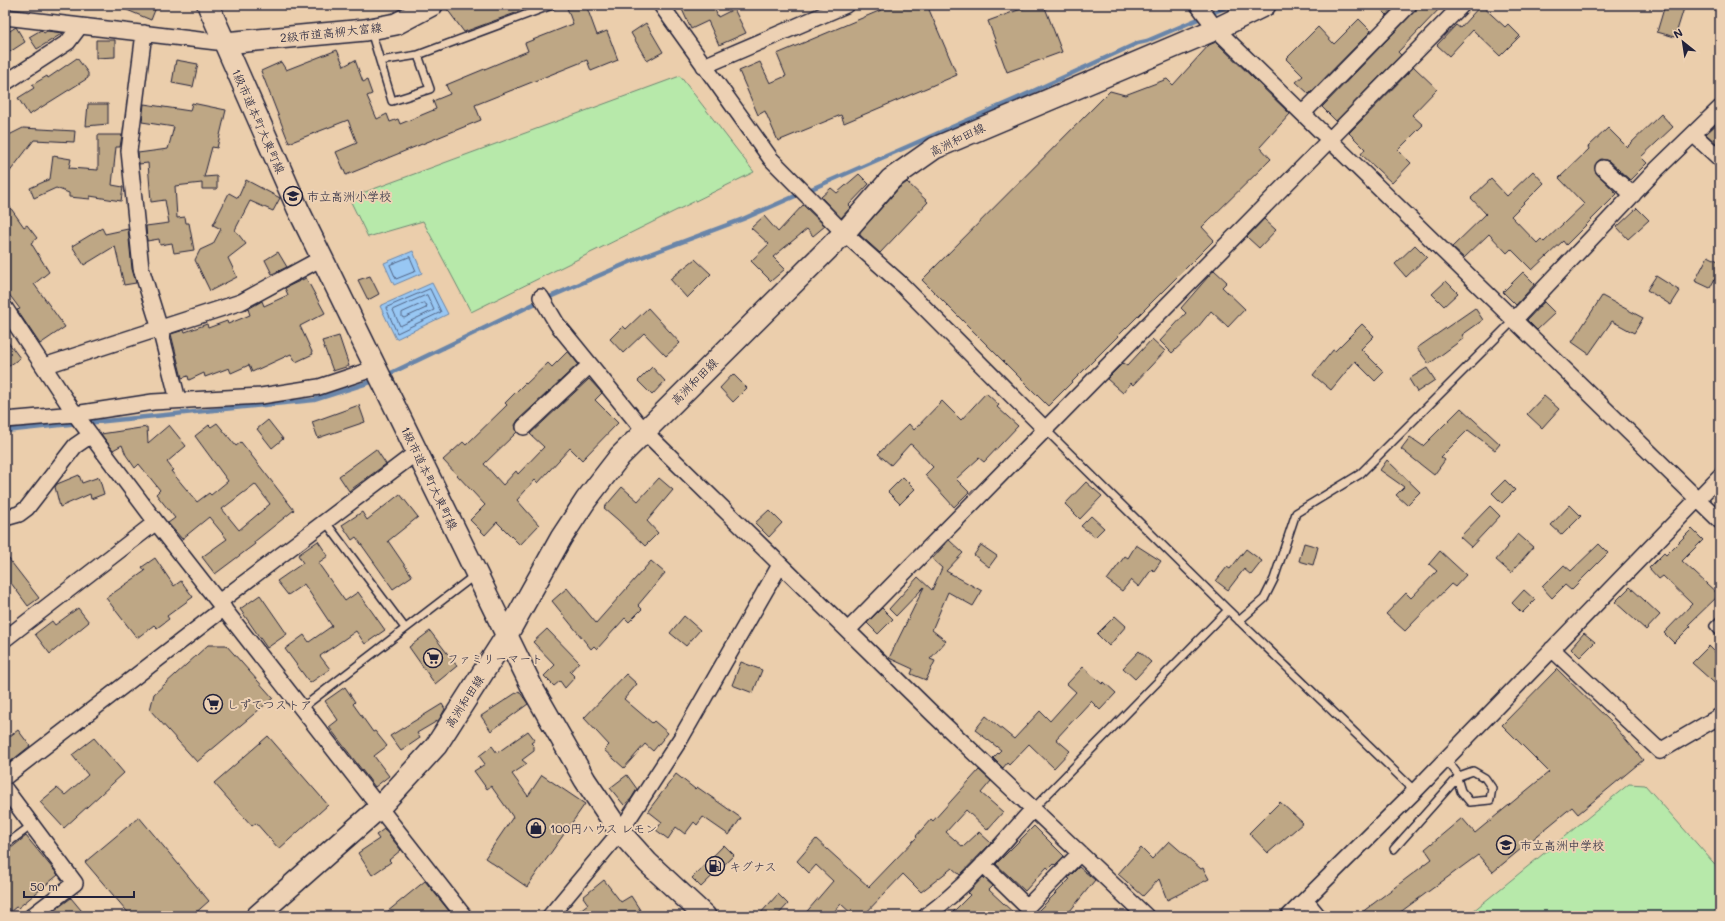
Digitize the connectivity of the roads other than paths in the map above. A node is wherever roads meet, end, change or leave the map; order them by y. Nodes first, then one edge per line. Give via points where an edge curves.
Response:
1 (208, 5) edge
2 (432, 5) edge
3 (552, 5) edge
4 (661, 5) edge
5 (846, 5) edge
6 (1198, 5) edge
7 (1265, 5) edge
8 (1410, 5) edge
9 (1462, 5) edge
10 (5, 17) edge
11 (80, 26) junction
12 (370, 29) junction
13 (1216, 29) junction
14 (144, 33) junction
15 (225, 43) junction
16 (418, 56) junction
17 (380, 61) junction
18 (704, 66) junction
19 (5, 84) edge
20 (1720, 108) edge
21 (1302, 113) junction
22 (1693, 134) junction
23 (1329, 140) junction
24 (1720, 159) edge
25 (1603, 168) dead end
26 (1633, 195) junction
27 (844, 233) junction
28 (322, 258) junction
29 (541, 297) dead end
30 (5, 308) edge
31 (1515, 319) junction
32 (160, 329) junction
33 (590, 365) junction
34 (44, 366) junction
35 (376, 368) junction
36 (178, 400) junction
37 (75, 414) junction
38 (5, 420) edge
39 (524, 427) dead end
40 (1046, 430) junction
41 (644, 431) junction
42 (91, 435) junction
43 (417, 452) junction
44 (1720, 476) edge
45 (1697, 500) junction
46 (5, 518) edge
47 (325, 521) junction
48 (1720, 521) edge
49 (156, 522) junction
50 (780, 565) junction
51 (477, 573) junction
52 (221, 605) junction
53 (1228, 610) junction
54 (1720, 620) edge
55 (1239, 621) junction
56 (405, 628) junction
57 (848, 630) junction
58 (1720, 633) edge
59 (507, 635) junction
60 (5, 640) edge
61 (1552, 649) junction
62 (302, 708) junction
63 (1720, 716) edge
64 (1445, 759) junction
65 (5, 777) edge
66 (1458, 777) junction
67 (5, 789) edge
68 (1415, 790) junction
69 (379, 808) junction
70 (1033, 809) junction
71 (32, 825) junction
72 (620, 832) junction
73 (5, 846) edge
74 (1394, 849) dead end
75 (1079, 854) junction
76 (983, 864) junction
77 (1305, 900) junction
78 (702, 915) edge
79 (32, 916) edge
80 (257, 916) edge
81 (464, 916) edge
82 (550, 916) edge
83 (926, 916) edge
84 (1146, 916) edge
85 (1289, 916) edge
86 (1318, 916) edge

1 - 15 main road, 1級市道本町大東町線
2 - 12 main road, 2級市道高柳大富線 via 396,24
3 - 16 lane
4 - 18 street
5 - 18 street
6 - 13 street
7 - 13 main road, 高洲和田線
8 - 21 street
9 - 23 street
10 - 11 street
11 - 14 street
11 - 19 street via 68,42
12 - 15 main road, 2級市道高柳大富線
12 - 17 lane
13 - 21 street
13 - 27 main road, 高洲和田線 via 935,148 891,179
14 - 15 street
14 - 32 street via 129,152 141,268
15 - 28 main road, 1級市道本町大東町線
16 - 17 lane
16 - 17 lane via 430,88 392,101
18 - 27 street via 770,159
20 - 22 street
21 - 23 street
22 - 24 street
22 - 26 street
23 - 31 street
23 - 40 street
25 - 26 street
26 - 31 street
27 - 40 street via 900,283
27 - 41 main road, 高洲和田線
28 - 32 street via 241,302
28 - 35 main road, 1級市道本町大東町線
29 - 33 street via 557,324
30 - 34 street
31 - 45 street
31 - 55 lane via 1360,474 1296,513 1274,579 1264,599
32 - 34 street
32 - 36 street
33 - 39 street
33 - 41 street
34 - 37 street
35 - 36 street via 319,387 261,396
35 - 43 main road, 1級市道本町大東町線
36 - 37 street
37 - 38 street
37 - 42 street
40 - 53 lane
40 - 57 street
41 - 50 street
41 - 59 main road, 高洲和田線 via 620,456 586,500 561,538
42 - 46 street via 75,446 27,508 19,514
42 - 49 street
43 - 47 street
43 - 51 main road, 1級市道本町大東町線
44 - 45 street
45 - 48 street
45 - 61 street
47 - 52 street
47 - 56 lane
49 - 52 street
49 - 60 street
50 - 57 street
50 - 72 street via 681,738
51 - 56 lane
51 - 59 main road, 1級市道本町大東町線
52 - 62 street
52 - 65 street
53 - 55 lane
53 - 70 lane
54 - 58 lane via 1714,626
55 - 68 lane
56 - 62 lane
57 - 70 street
59 - 69 main road, 高洲和田線 via 436,746
59 - 72 main road, 1級市道本町大東町線 via 534,691 585,780
61 - 63 street via 1660,751
61 - 64 street
62 - 69 street
64 - 66 lane
64 - 68 street
66 - 66 lane via 1473,771 1485,778 1492,788 1490,800 1470,802 1460,791
66 - 74 lane
67 - 71 street
68 - 77 street
69 - 80 main road, 高洲和田線
69 - 81 street
70 - 75 street
70 - 76 street
71 - 73 lane
71 - 79 street via 75,882
72 - 78 main road, 1級市道本町大東町線
72 - 82 street
75 - 76 street via 1027,907
75 - 84 street
76 - 83 street via 940,906
77 - 85 street
77 - 86 street

